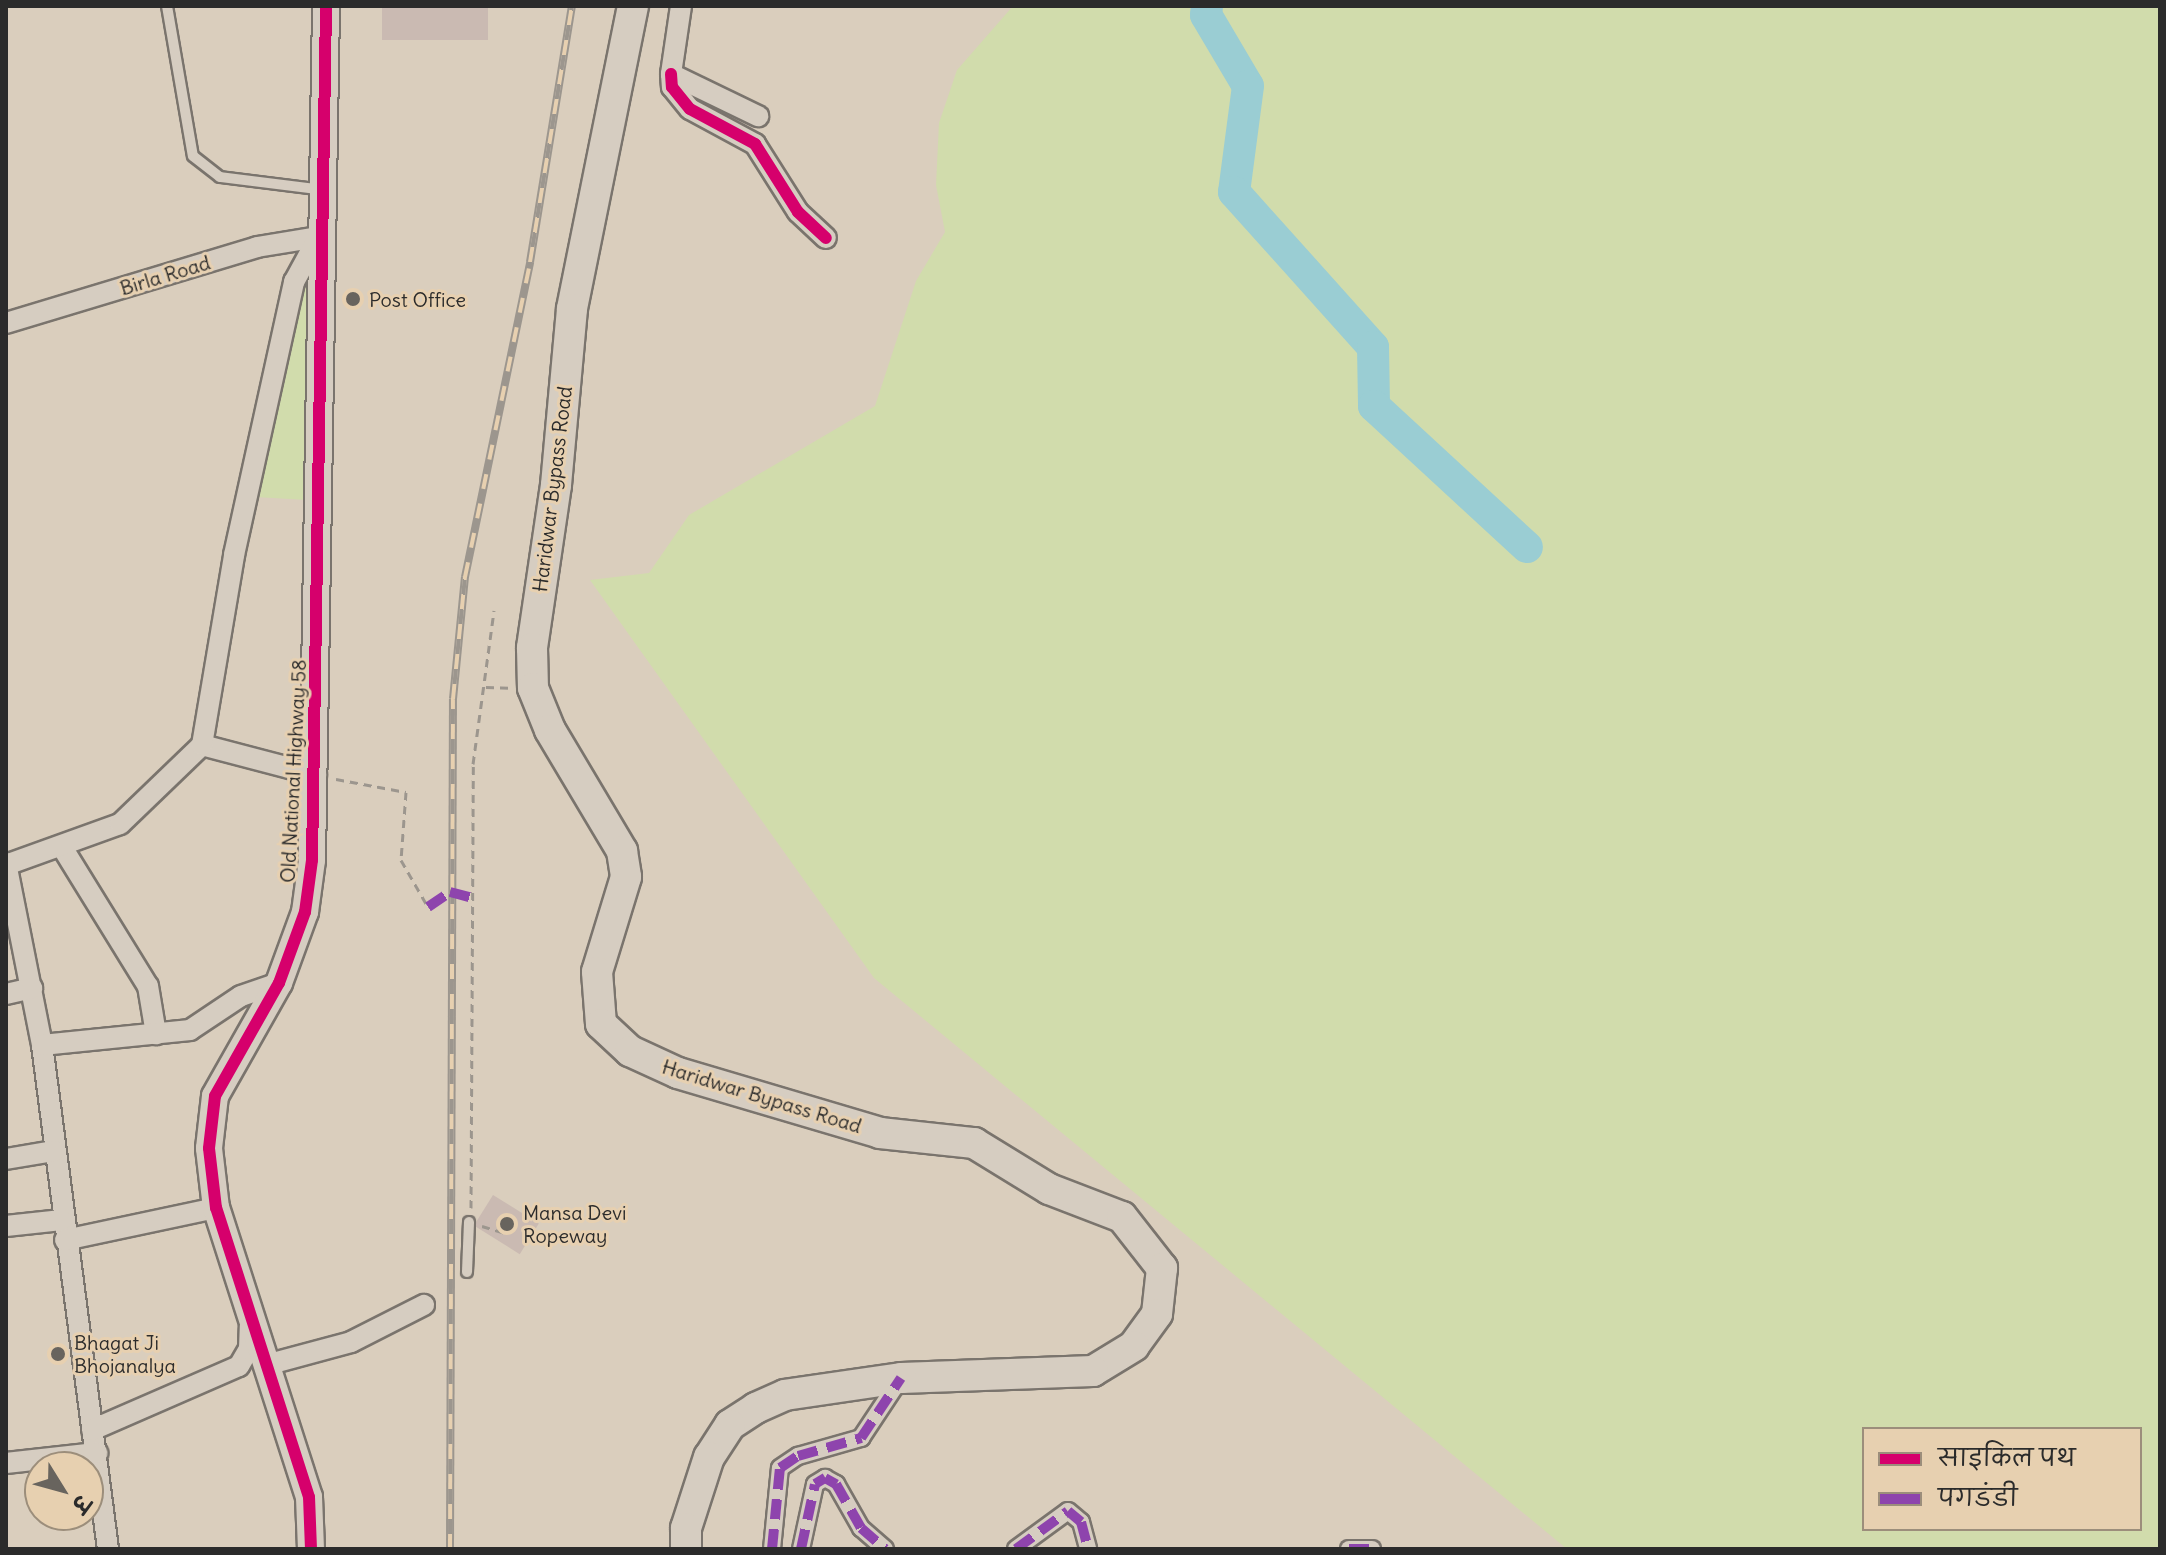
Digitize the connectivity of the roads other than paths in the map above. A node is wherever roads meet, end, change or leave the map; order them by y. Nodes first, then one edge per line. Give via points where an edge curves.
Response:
1 (167, 6) edge
2 (326, 6) edge
3 (633, 6) edge
4 (681, 6) edge
5 (671, 74) junction
6 (758, 116) dead end
7 (326, 190) junction
8 (322, 237) junction
9 (826, 238) dead end
10 (6, 323) edge
11 (202, 745) junction
12 (316, 775) junction
13 (62, 847) junction
14 (6, 864) edge
15 (279, 983) junction
16 (32, 988) junction
17 (6, 994) edge
18 (156, 1034) junction
19 (42, 1045) junction
20 (54, 1151) junction
21 (6, 1159) edge
22 (216, 1208) junction
23 (469, 1222) road end
24 (6, 1226) edge
25 (64, 1230) junction
26 (467, 1272) dead end
27 (424, 1305) dead end
28 (252, 1321) junction
29 (266, 1365) junction
30 (901, 1378) junction
31 (92, 1430) junction
32 (97, 1451) edge
33 (104, 1514) edge
34 (108, 1549) edge
35 (311, 1549) edge
36 (686, 1549) edge
37 (772, 1549) edge
38 (801, 1549) edge
39 (885, 1549) edge
40 (1016, 1549) edge
41 (1088, 1549) edge
42 (1349, 1549) edge
43 (1372, 1549) edge

1 - 7 lane via 193,156 220,177
2 - 7 street, Old National Highway 58
3 - 30 main road, Haridwar Bypass Road via 572,309 556,485 532,648 533,688 550,730 622,851 626,877 597,972 601,1024 630,1051 678,1073 880,1133 974,1143 1049,1189 1122,1217 1162,1268 1157,1314 1134,1346 1093,1371
4 - 5 street
5 - 6 street
5 - 9 street via 672,87 690,109 755,144 798,212
7 - 8 street, Old National Highway 58
8 - 10 street, Birla Road via 257,247
8 - 11 street via 294,282 234,555
8 - 12 street, Old National Highway 58
11 - 12 street
11 - 13 street via 136,813
12 - 15 street, Old National Highway 58 via 305,912
13 - 14 street
13 - 18 street via 148,986
14 - 16 street
15 - 18 street via 241,996 199,1027
15 - 22 street, Old National Highway 58 via 215,1096 209,1148
16 - 17 street
16 - 19 street
18 - 19 street
19 - 20 street
20 - 21 street
20 - 25 street
22 - 25 street
22 - 28 street, Old National Highway 58
23 - 26 lane
24 - 25 street
25 - 31 street
27 - 29 street via 351,1342
28 - 29 street, Old National Highway 58
28 - 31 street via 239,1366
29 - 35 street, Old National Highway 58 via 309,1497
30 - 36 main road, Haridwar Bypass Road via 785,1395 730,1425 709,1457 686,1528
30 - 37 street via 861,1438 798,1456 780,1468
31 - 32 street
33 - 34 street
38 - 39 street via 815,1484 825,1478 836,1484 861,1528
40 - 41 street via 1068,1511 1081,1522
42 - 43 street

